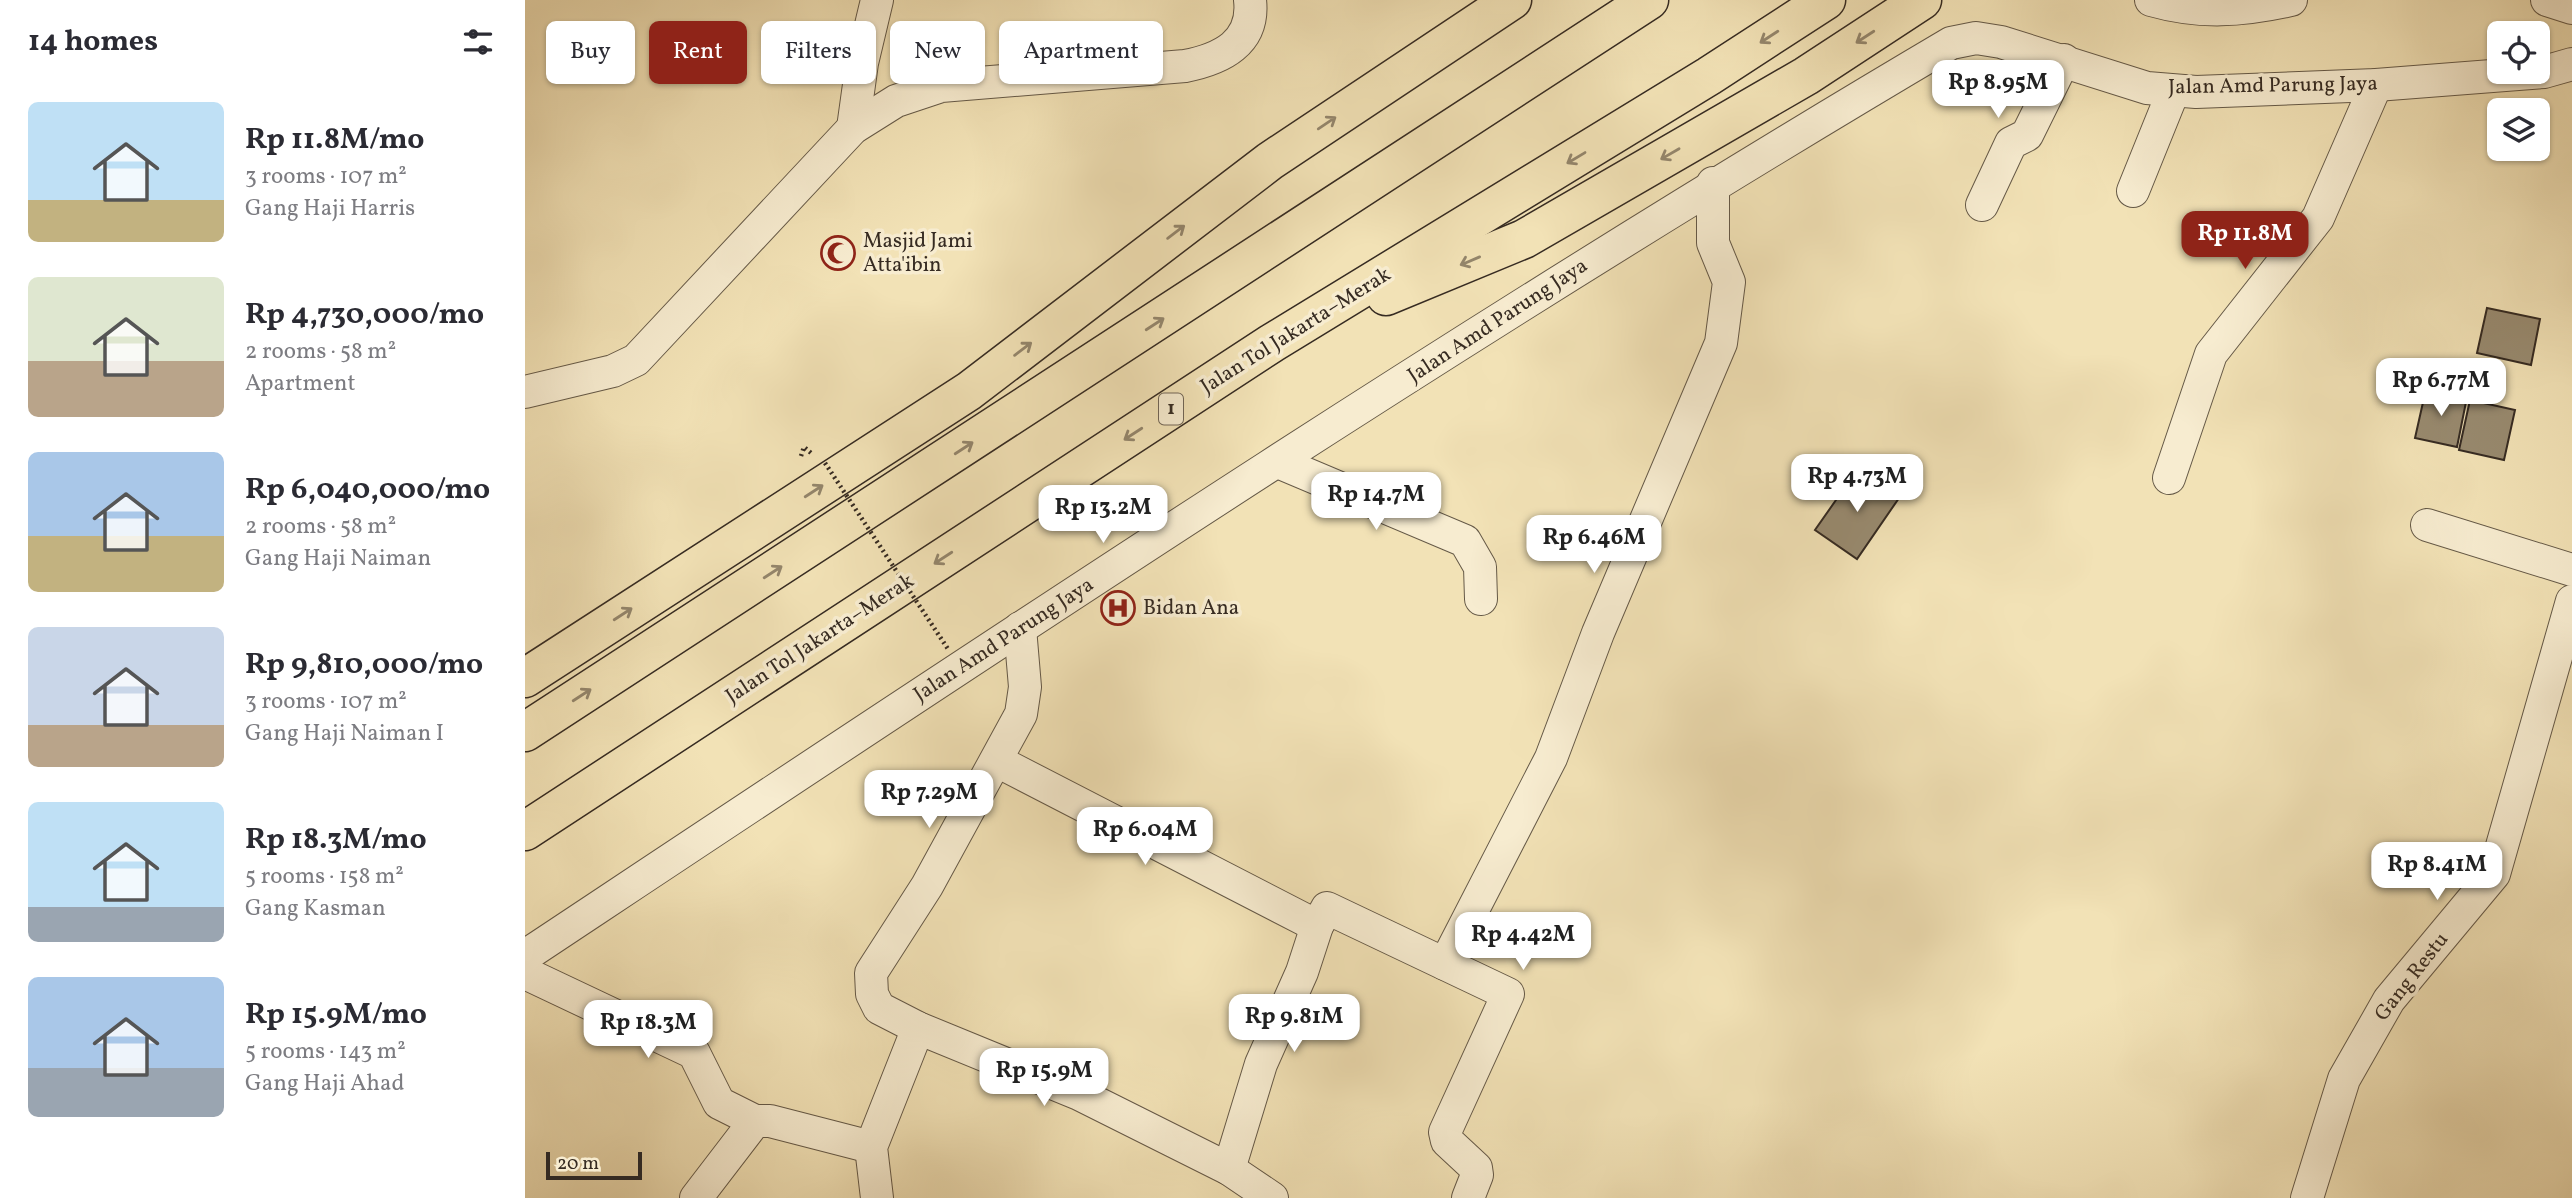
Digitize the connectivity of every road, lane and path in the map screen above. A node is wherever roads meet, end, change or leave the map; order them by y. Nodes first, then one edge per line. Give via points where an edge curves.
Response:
1 (877, 0) edge
2 (1250, 0) edge
3 (1512, 0) edge
4 (1649, 0) edge
5 (1826, 0) edge
6 (1922, 0) edge
7 (2151, 0) edge
8 (2291, 0) edge
9 (2547, 0) edge
10 (2572, 8) edge
11 (2064, 61) junction
12 (2572, 64) edge
13 (2377, 85) junction
14 (2173, 92) junction
15 (853, 128) junction
16 (1713, 184) junction
17 (2133, 191) dead end
18 (1983, 205) dead end
19 (1272, 343) junction
20 (525, 392) edge
21 (1277, 462) junction
22 (825, 463) dead end
23 (2169, 478) dead end
24 (2427, 525) dead end
25 (2572, 570) edge
26 (1481, 599) dead end
27 (2572, 601) edge
28 (1020, 628) junction
29 (948, 649) dead end
30 (525, 678) edge
31 (525, 733) edge
32 (997, 761) junction
33 (525, 831) edge
34 (1317, 926) junction
35 (525, 956) edge
36 (1445, 964) junction
37 (525, 973) edge
38 (918, 1028) junction
39 (755, 1121) junction
40 (871, 1147) junction
41 (1229, 1169) junction
42 (696, 1198) edge
43 (877, 1198) edge
44 (1272, 1198) edge
45 (1468, 1198) edge
46 (2307, 1198) edge

1 - 15 street
2 - 15 street via 1248,29 1239,43 1208,61 941,86 896,101
30 -> 3 highway via 969,391 1270,161
31 -> 4 highway
5 -> 19 highway, Jalan Tol Jakarta–Merak / 1
6 -> 19 highway via 1806,75 1524,239
7 - 8 street via 2217,12
9 - 10 street
11 - 14 street, Jalan Amd Parung Jaya
11 - 16 street, Jalan Amd Parung Jaya via 1976,38 1951,43
11 - 18 street via 2027,135 2011,143
12 - 13 street, Jalan Amd Parung Jaya via 2544,72
13 - 14 street, Jalan Amd Parung Jaya
13 - 23 street via 2319,218 2211,354
14 - 17 street
15 - 20 street via 636,360 613,372
16 - 21 street, Jalan Amd Parung Jaya
16 - 36 street via 1713,243 1729,282 1721,343 1598,633 1551,758
19 -> 33 highway, Jalan Tol Jakarta–Merak / 1
21 - 26 street via 1465,541 1480,567
21 - 28 street, Jalan Amd Parung Jaya
22 - 29 path, bridge
24 - 25 street
27 - 46 street, Gang Restu via 2494,874 2389,1000 2376,1022 2344,1079
28 - 32 street via 1025,687 1021,714
28 - 35 street, Jalan Amd Parung Jaya
32 - 34 street
32 - 38 street via 927,886 871,973 872,994 879,1008
34 - 36 street via 1327,908
34 - 41 street via 1261,1064
36 - 45 street via 1508,993 1445,1132 1447,1141 1476,1168
37 - 39 street via 694,1053 719,1103
38 - 40 street
38 - 41 street via 1079,1094
39 - 40 street
39 - 42 street
40 - 43 street
41 - 44 street

